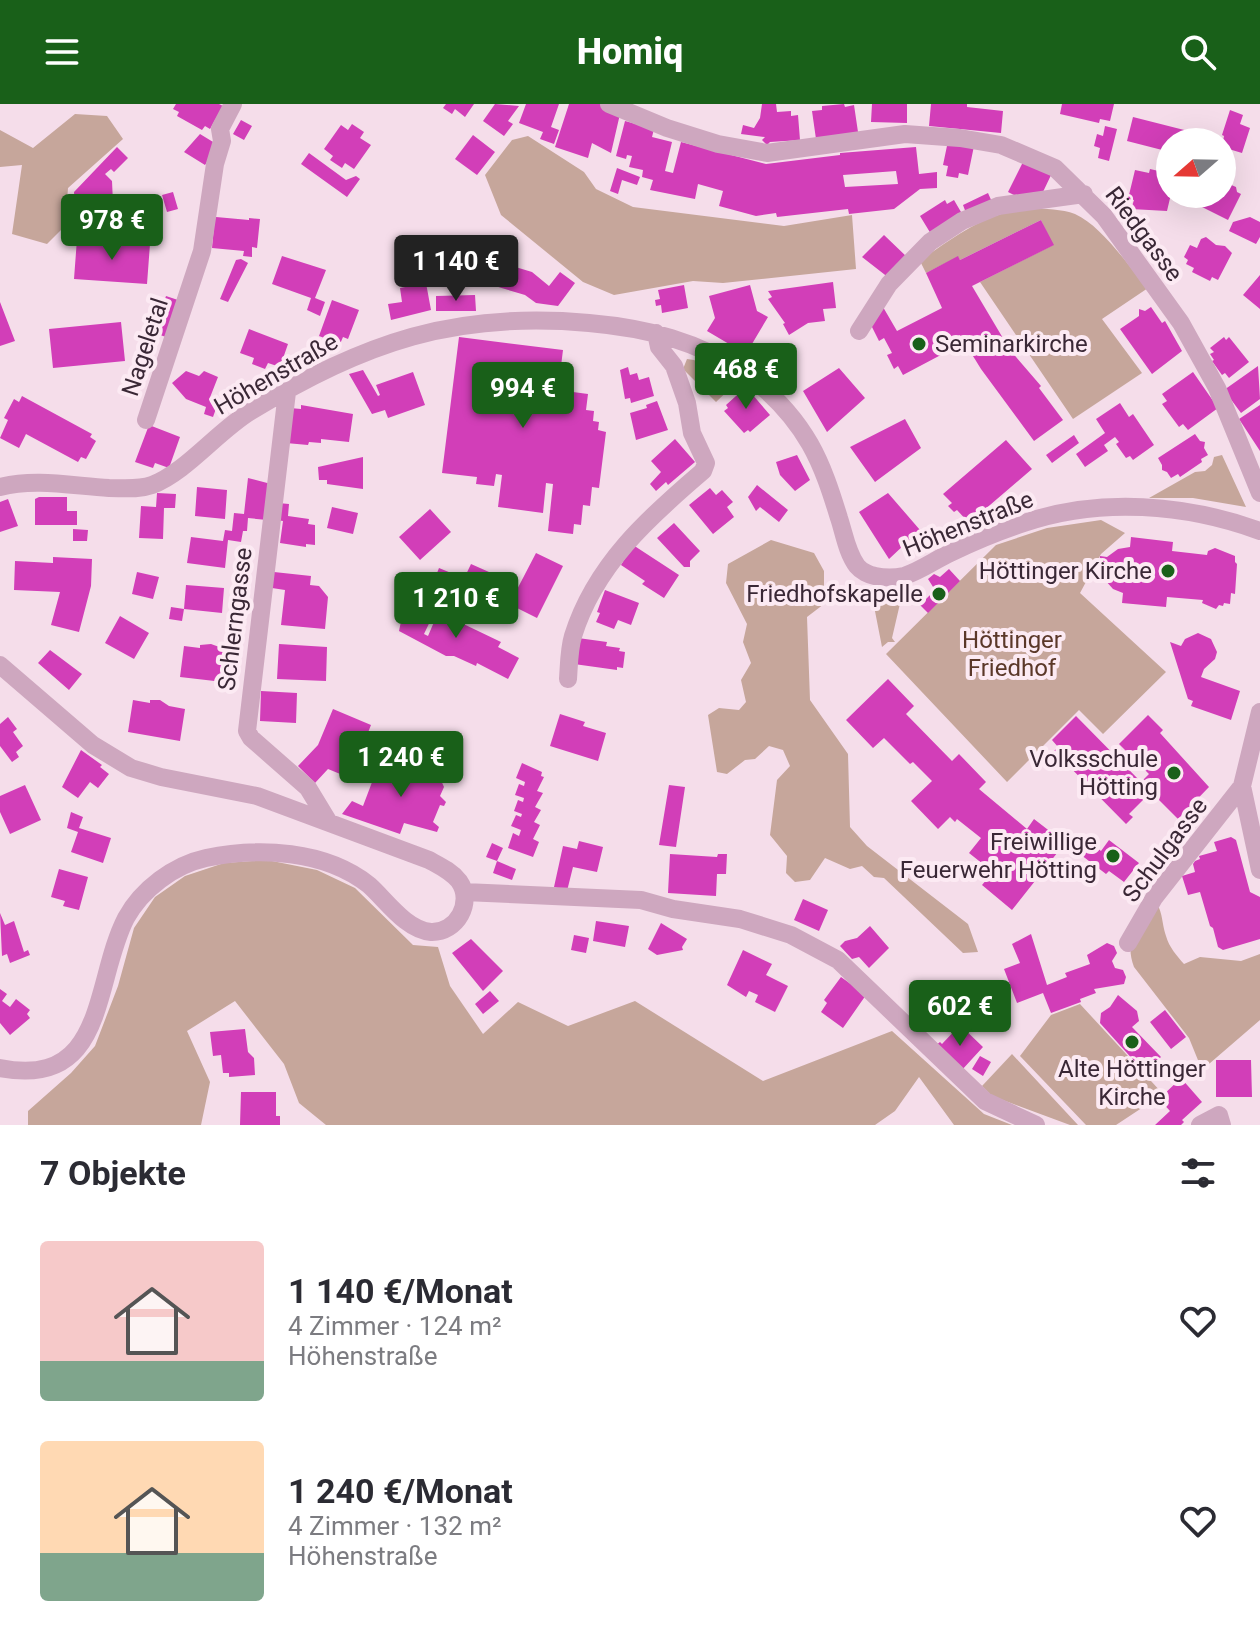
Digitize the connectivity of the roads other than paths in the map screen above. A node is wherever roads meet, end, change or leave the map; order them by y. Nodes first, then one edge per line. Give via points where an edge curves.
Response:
1 (233, 104) edge
2 (609, 104) edge
3 (1084, 194) junction
4 (859, 331) dead end
5 (656, 333) junction
6 (287, 392) junction
7 (146, 420) dead end
8 (0, 487) edge
9 (1260, 493) edge
10 (1260, 531) edge
11 (0, 665) edge
12 (568, 679) dead end
13 (1260, 712) edge
14 (1242, 786) junction
15 (328, 821) junction
16 (1260, 870) edge
17 (464, 892) junction
18 (1128, 943) dead end
19 (0, 1068) edge
20 (1220, 1120) edge
21 (1036, 1125) edge
22 (1200, 1125) edge

1 - 7 street, Nageletal via 220,129 202,251
2 - 3 street, Riedgasse via 692,136 767,153 905,134 1001,145 1055,168
3 - 4 street via 998,206 962,221 930,242 889,284
3 - 9 street, Riedgasse via 1181,323 1217,388
5 - 6 street, Höhenstraße via 516,319 471,323 367,351
5 - 10 street, Höhenstraße via 704,348 731,364 786,411 824,473 850,553 870,576 904,576 1028,521 1085,510 1178,510
5 - 12 street via 659,347 674,366 706,463 622,545 595,585 573,637
6 - 8 street, Höhenstraße via 249,412 152,485
6 - 15 street, Schlerngasse via 247,731 308,788
11 - 15 street via 93,745 131,768 249,793
13 - 14 street, Schulgasse
14 - 16 street, Schulgasse
14 - 18 street, Schulgasse via 1154,898
15 - 17 street via 437,864 453,874
17 - 19 street via 455,923 433,932 411,924 348,871 322,861 241,853 188,864 153,886 128,915 97,1012 78,1049 38,1070
17 - 21 street via 641,900 791,935 838,960 985,1101
20 - 22 street

